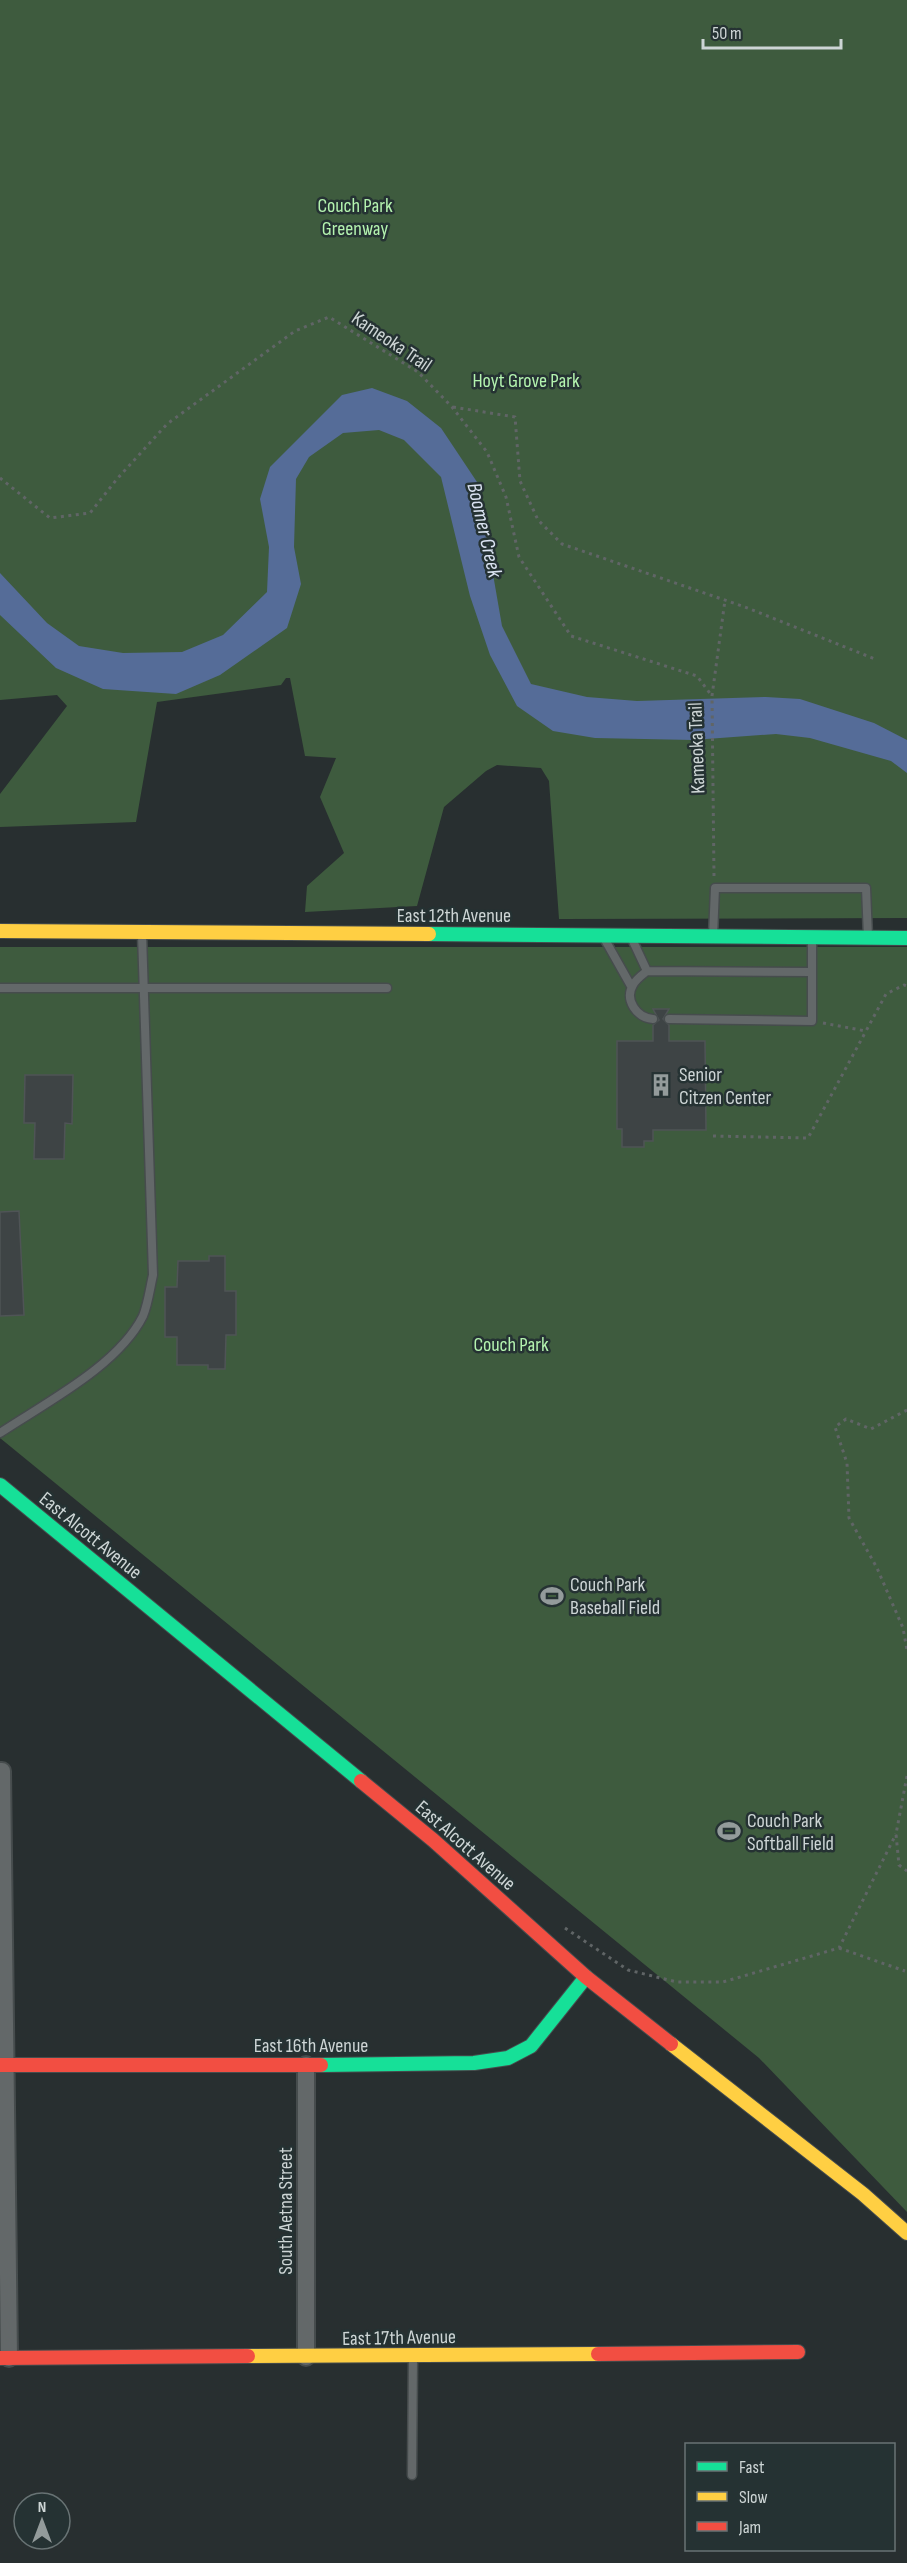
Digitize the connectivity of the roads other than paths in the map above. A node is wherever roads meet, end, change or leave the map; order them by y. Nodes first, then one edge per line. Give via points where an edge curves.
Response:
1 (0, 931) edge
2 (142, 932) junction
3 (602, 935) junction
4 (630, 936) junction
5 (713, 936) junction
6 (812, 937) junction
7 (868, 938) junction
8 (907, 938) edge
9 (647, 971) junction
10 (812, 972) junction
11 (631, 987) junction
12 (0, 988) edge
13 (145, 988) junction
14 (387, 988) dead end
15 (653, 1019) dead end
16 (669, 1019) dead end
17 (0, 1433) edge
18 (0, 1485) edge
19 (1, 1771) edge
20 (586, 1977) junction
21 (3, 2065) edge
22 (306, 2066) junction
23 (907, 2233) edge
24 (798, 2352) dead end
25 (413, 2356) junction
26 (306, 2357) junction
27 (4, 2358) edge
28 (412, 2475) dead end

1 - 2 street, East 12th Avenue
2 - 3 street, East 12th Avenue
2 - 13 lane
3 - 4 street, East 12th Avenue
3 - 11 lane
4 - 5 street, East 12th Avenue
4 - 9 lane
5 - 6 street, East 12th Avenue
5 - 7 lane via 715,888 866,888
6 - 7 street, East 12th Avenue
6 - 10 lane
7 - 8 street, East 12th Avenue
9 - 10 lane
9 - 11 lane
10 - 16 lane via 812,1021
11 - 15 lane via 635,1010 642,1017
12 - 13 lane
13 - 14 lane
13 - 17 lane via 153,1275 143,1315 119,1349
18 - 20 street, East Alcott Avenue via 433,1840
19 - 21 street
20 - 22 street, East 16th Avenue via 531,2046 508,2058 474,2063
20 - 23 street, East Alcott Avenue via 863,2193
21 - 22 street, East 16th Avenue
21 - 27 street
22 - 26 street, South Aetna Street
24 - 25 street, East 17th Avenue
25 - 26 street, East 17th Avenue
25 - 28 lane
26 - 27 street, East 17th Avenue

